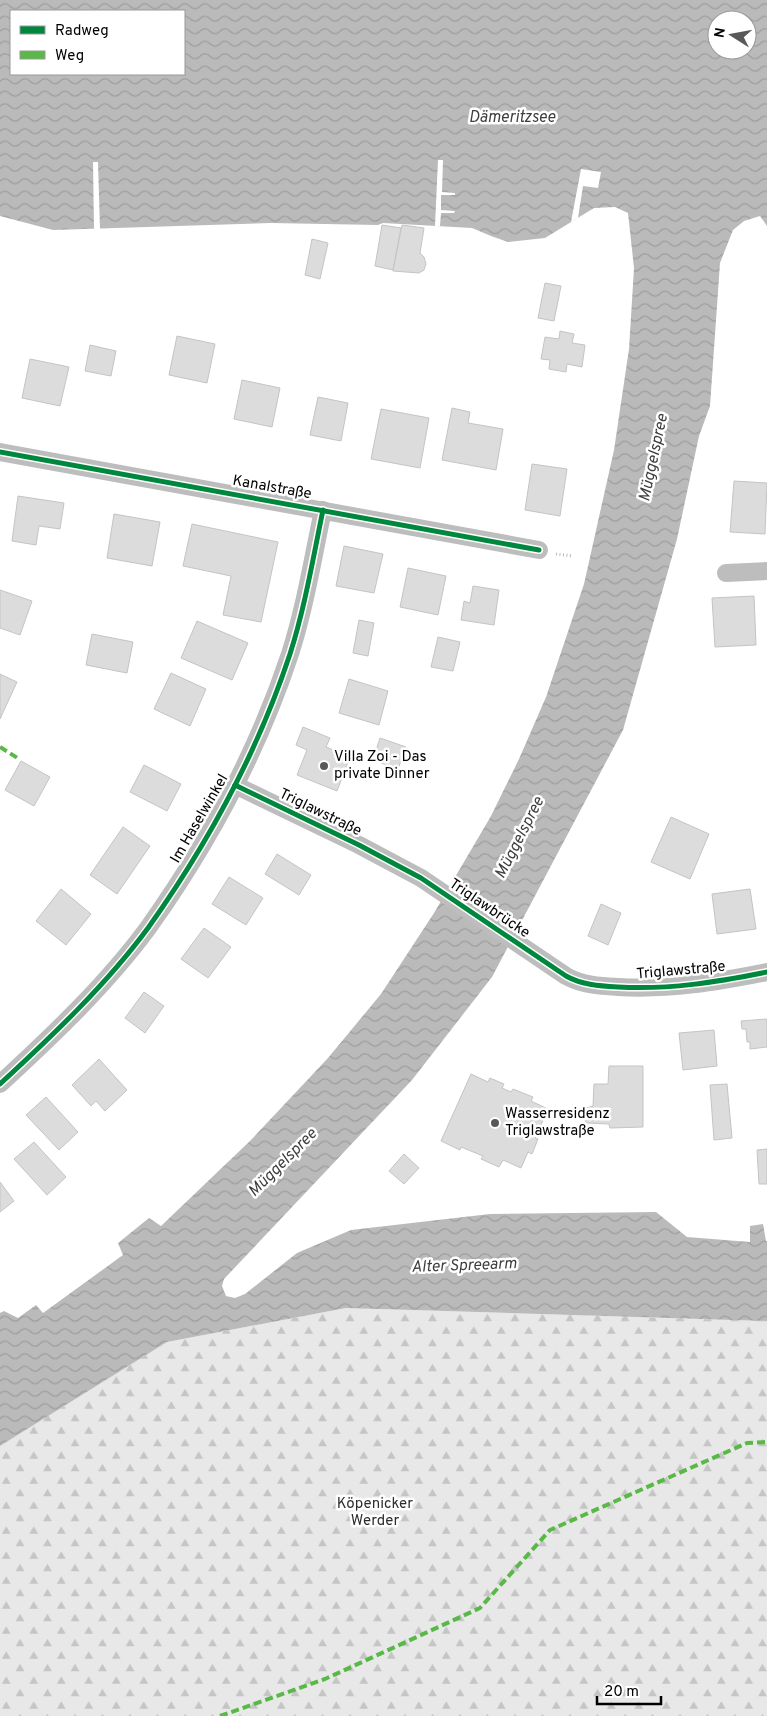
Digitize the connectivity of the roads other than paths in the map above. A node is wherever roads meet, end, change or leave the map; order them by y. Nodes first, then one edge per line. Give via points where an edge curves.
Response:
1 (0, 452) edge
2 (323, 510) junction
3 (539, 550) dead end
4 (767, 571) edge
5 (726, 573) dead end
6 (235, 785) junction
7 (421, 878) joint
8 (544, 961) joint
9 (767, 972) edge
10 (0, 1084) edge

1 - 2 street, Kanalstraße
2 - 3 street, Kanalstraße
2 - 6 street, Im Haselwinkel via 289,655 261,729
4 - 5 street
6 - 7 street, Triglawstraße
6 - 10 street, Im Haselwinkel via 204,841 147,928 107,977
7 - 8 street, Triglawbrücke
8 - 9 street, Triglawstraße via 576,982 633,988 703,984

